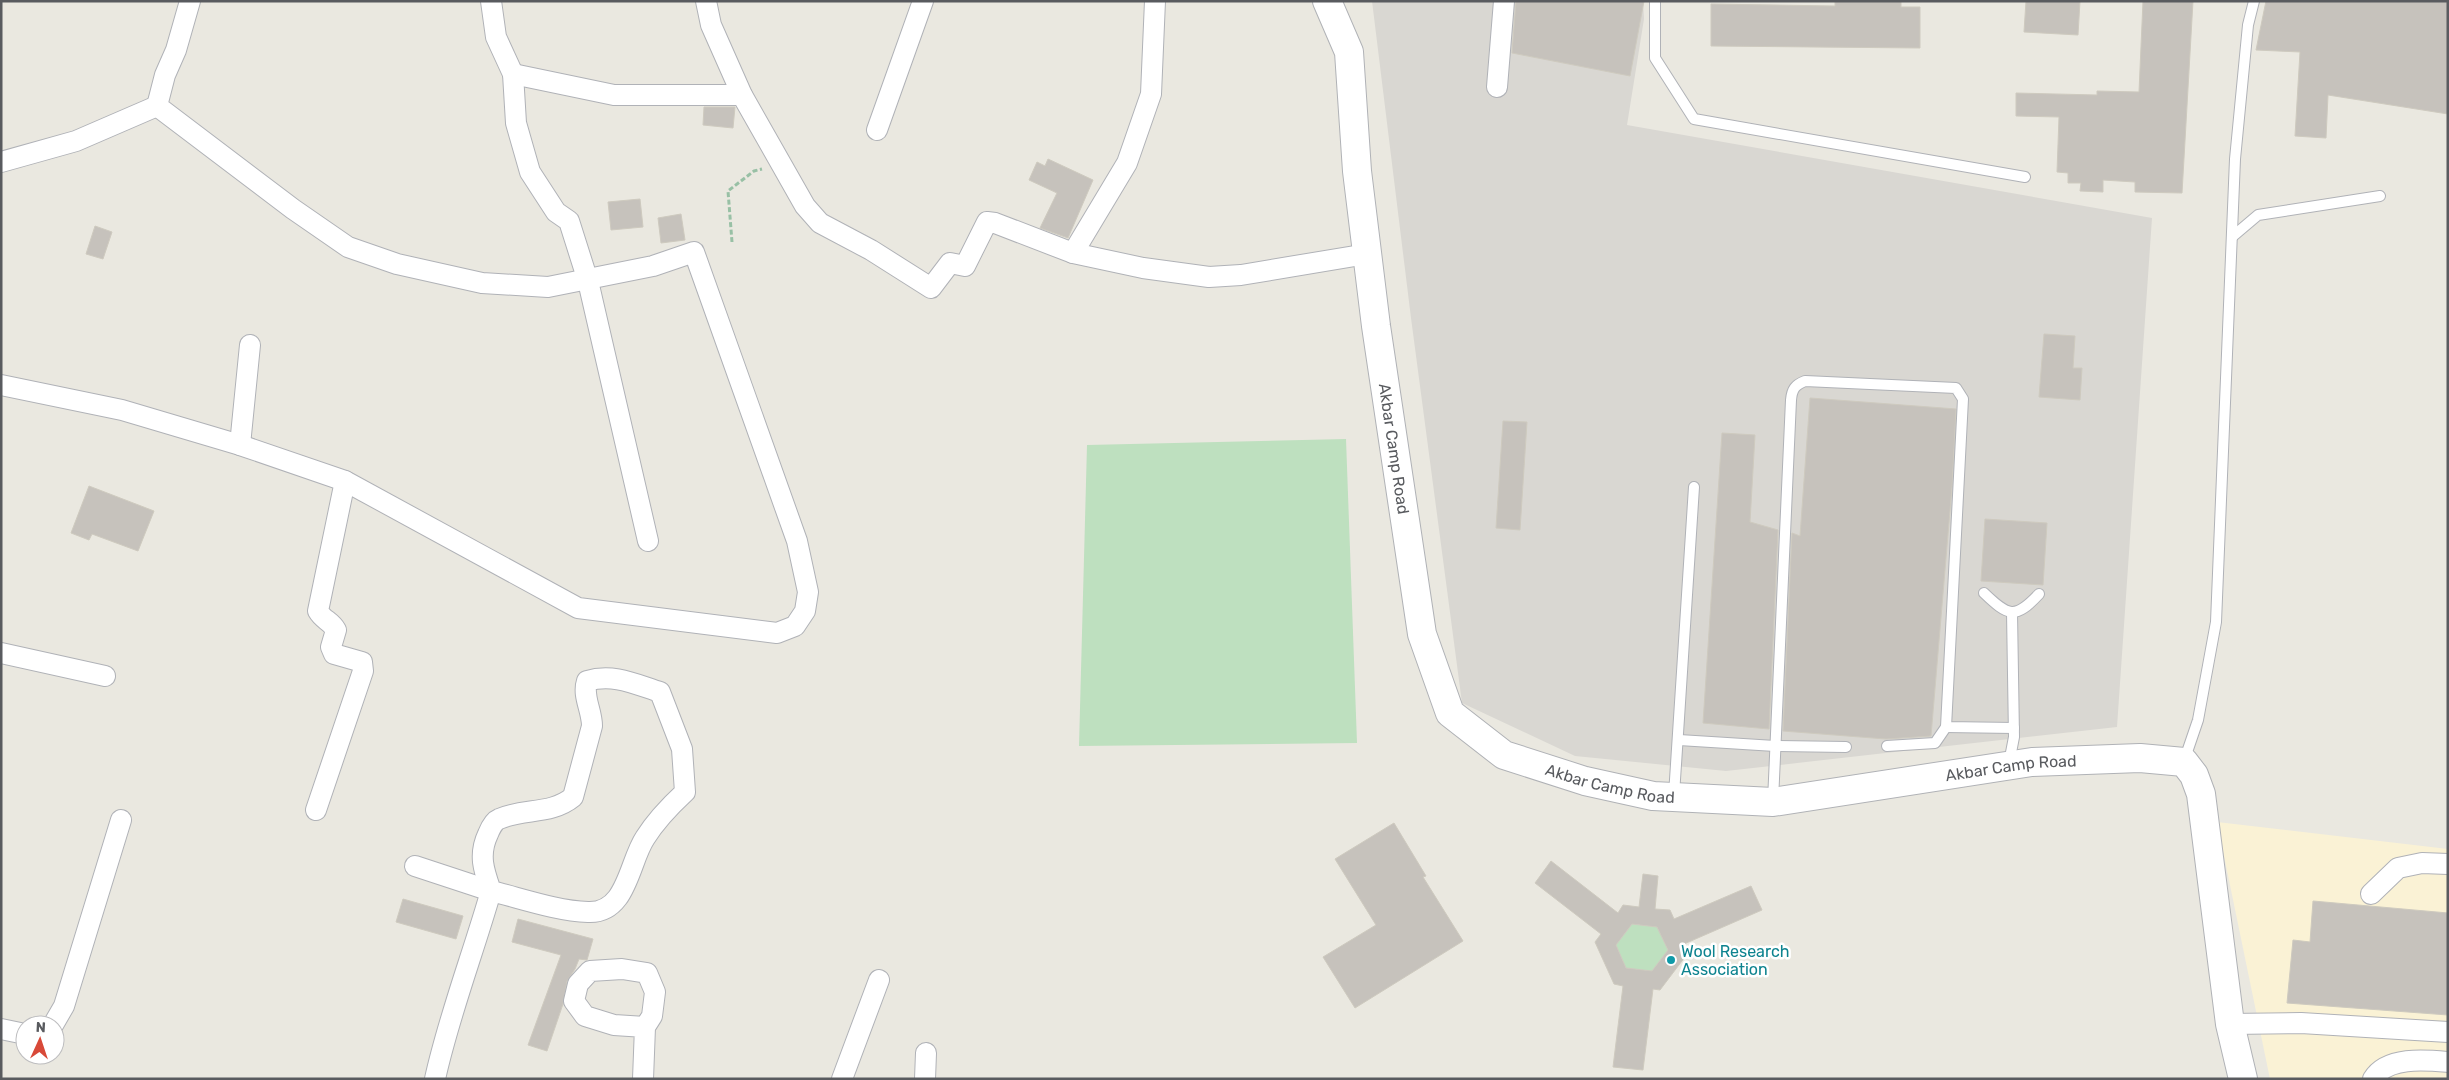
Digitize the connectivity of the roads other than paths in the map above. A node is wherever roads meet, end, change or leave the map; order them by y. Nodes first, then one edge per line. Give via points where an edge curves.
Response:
1 (190, 1) edge
2 (491, 1) edge
3 (706, 1) edge
4 (923, 1) edge
5 (1155, 1) edge
6 (1327, 1) edge
7 (1504, 1) edge
8 (1655, 1) edge
9 (2254, 1) edge
10 (513, 74) junction
11 (1497, 87) dead end
12 (742, 95) junction
13 (157, 106) junction
14 (877, 130) dead end
15 (1, 162) edge
16 (2025, 178) dead end
17 (2380, 196) dead end
18 (2232, 237) junction
19 (1073, 253) junction
20 (1367, 254) junction
21 (588, 281) junction
22 (250, 345) dead end
23 (1, 386) edge
24 (240, 445) junction
25 (345, 481) junction
26 (1694, 487) dead end
27 (648, 541) dead end
28 (1984, 593) dead end
29 (2039, 594) dead end
30 (2012, 612) junction
31 (1, 653) edge
32 (105, 676) dead end
33 (1946, 727) junction
34 (2014, 728) junction
35 (1679, 740) junction
36 (1775, 746) junction
37 (1887, 746) dead end
38 (1846, 747) dead end
39 (2184, 762) junction
40 (2009, 765) junction
41 (1674, 797) junction
42 (1773, 802) junction
43 (316, 810) dead end
44 (121, 820) dead end
45 (2448, 864) edge
46 (414, 866) dead end
47 (491, 891) junction
48 (2371, 894) dead end
49 (879, 980) dead end
50 (59, 1015) edge
51 (2230, 1024) junction
52 (645, 1027) dead end
53 (1, 1029) edge
54 (15, 1032) edge
55 (2448, 1032) edge
56 (926, 1052) dead end
57 (2448, 1062) edge
58 (435, 1079) edge
59 (643, 1079) edge
60 (842, 1079) edge
61 (925, 1079) edge
62 (2243, 1079) edge
63 (2373, 1079) edge

1 - 13 street
2 - 10 street via 496,37
3 - 12 street via 711,25
4 - 14 street
5 - 19 street via 1151,94 1127,163
6 - 20 street, Akbar Camp Road via 1349,52
7 - 11 street
8 - 16 lane via 1655,58 1694,119
9 - 18 lane via 2248,25 2235,159
10 - 12 street via 614,95
10 - 21 street via 516,123 530,172 556,212 568,221
12 - 19 street via 805,206 820,223 931,288 950,263 965,266 986,222
13 - 15 street via 76,141
13 - 21 street via 348,247 397,264 482,283 548,287
17 - 18 lane via 2258,215
18 - 39 lane via 2216,622 2198,720
19 - 20 street via 1209,277 1241,276
20 - 41 street, Akbar Camp Road via 1398,486 1422,634 1450,713 1504,755 1585,781 1653,796
21 - 25 street via 653,266 694,252 797,541 808,592 805,611 795,626 777,633 753,632 578,608
21 - 27 street
22 - 24 street
23 - 24 street via 122,410
24 - 25 street
25 - 43 street via 318,611 336,630 331,647 334,654 362,662 363,671
26 - 35 lane
28 - 30 lane via 2000,608
29 - 30 lane via 2025,609
30 - 34 lane
31 - 32 street
33 - 34 lane
33 - 36 lane via 1963,399 1956,388 1805,381 1796,385 1791,400
33 - 37 lane via 1935,743
34 - 40 lane
35 - 36 lane
35 - 41 lane
36 - 38 lane
36 - 42 lane
39 - 40 street, Akbar Camp Road via 2140,758
39 - 51 street via 2194,775 2201,794
40 - 42 street, Akbar Camp Road
41 - 42 street, Akbar Camp Road
44 - 50 street
45 - 48 street via 2422,863 2398,868
46 - 47 street
47 - 47 street via 589,912 613,903 622,892 644,838 685,792 682,749 660,692 620,678 599,677 587,681 584,690 592,726 574,797 556,808 498,820 490,830 482,852
47 - 58 street via 443,1042
49 - 60 street
51 - 55 street via 2302,1023
51 - 62 street
52 - 59 street
53 - 54 street
56 - 61 street
57 - 63 street via 2404,1060 2376,1074

